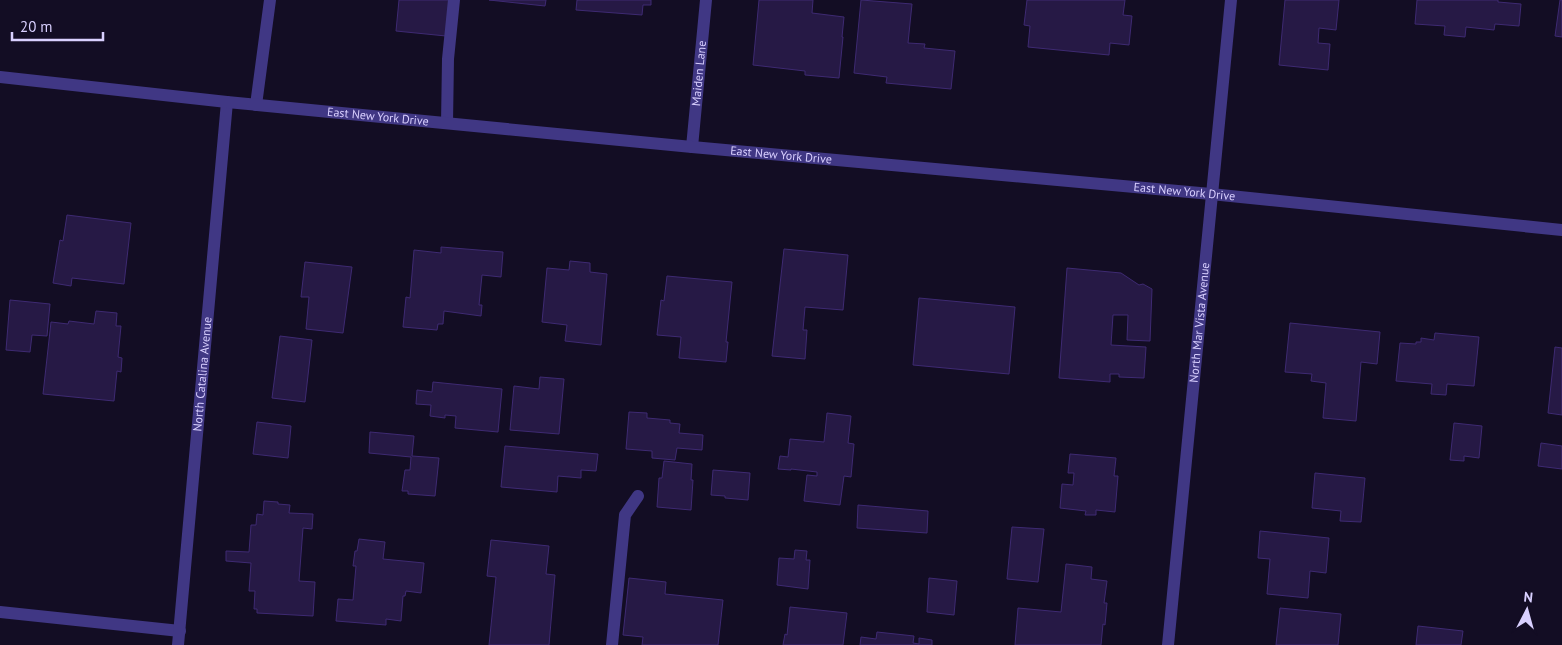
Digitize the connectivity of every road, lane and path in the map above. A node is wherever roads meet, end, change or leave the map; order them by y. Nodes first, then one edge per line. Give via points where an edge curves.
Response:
1 (270, 0) edge
2 (454, 0) edge
3 (706, 0) edge
4 (1231, 0) edge
5 (0, 78) edge
6 (227, 102) junction
7 (256, 105) junction
8 (448, 123) junction
9 (692, 147) junction
10 (1211, 194) junction
11 (1562, 230) edge
12 (638, 496) dead end
13 (0, 612) edge
14 (180, 631) junction
15 (178, 645) edge
16 (612, 645) edge
17 (1168, 645) edge

1 - 7 street
2 - 8 street via 448,59
3 - 9 street, Maiden Lane
4 - 10 street, North Mar Vista Avenue
5 - 6 street, East New York Drive
6 - 7 street, East New York Drive
6 - 14 street, North Catalina Avenue
7 - 8 street, East New York Drive
8 - 9 street, East New York Drive
9 - 10 street, East New York Drive
10 - 11 street, East New York Drive
10 - 17 street, North Mar Vista Avenue
12 - 16 street via 624,515
13 - 14 street
14 - 15 street, North Catalina Avenue

